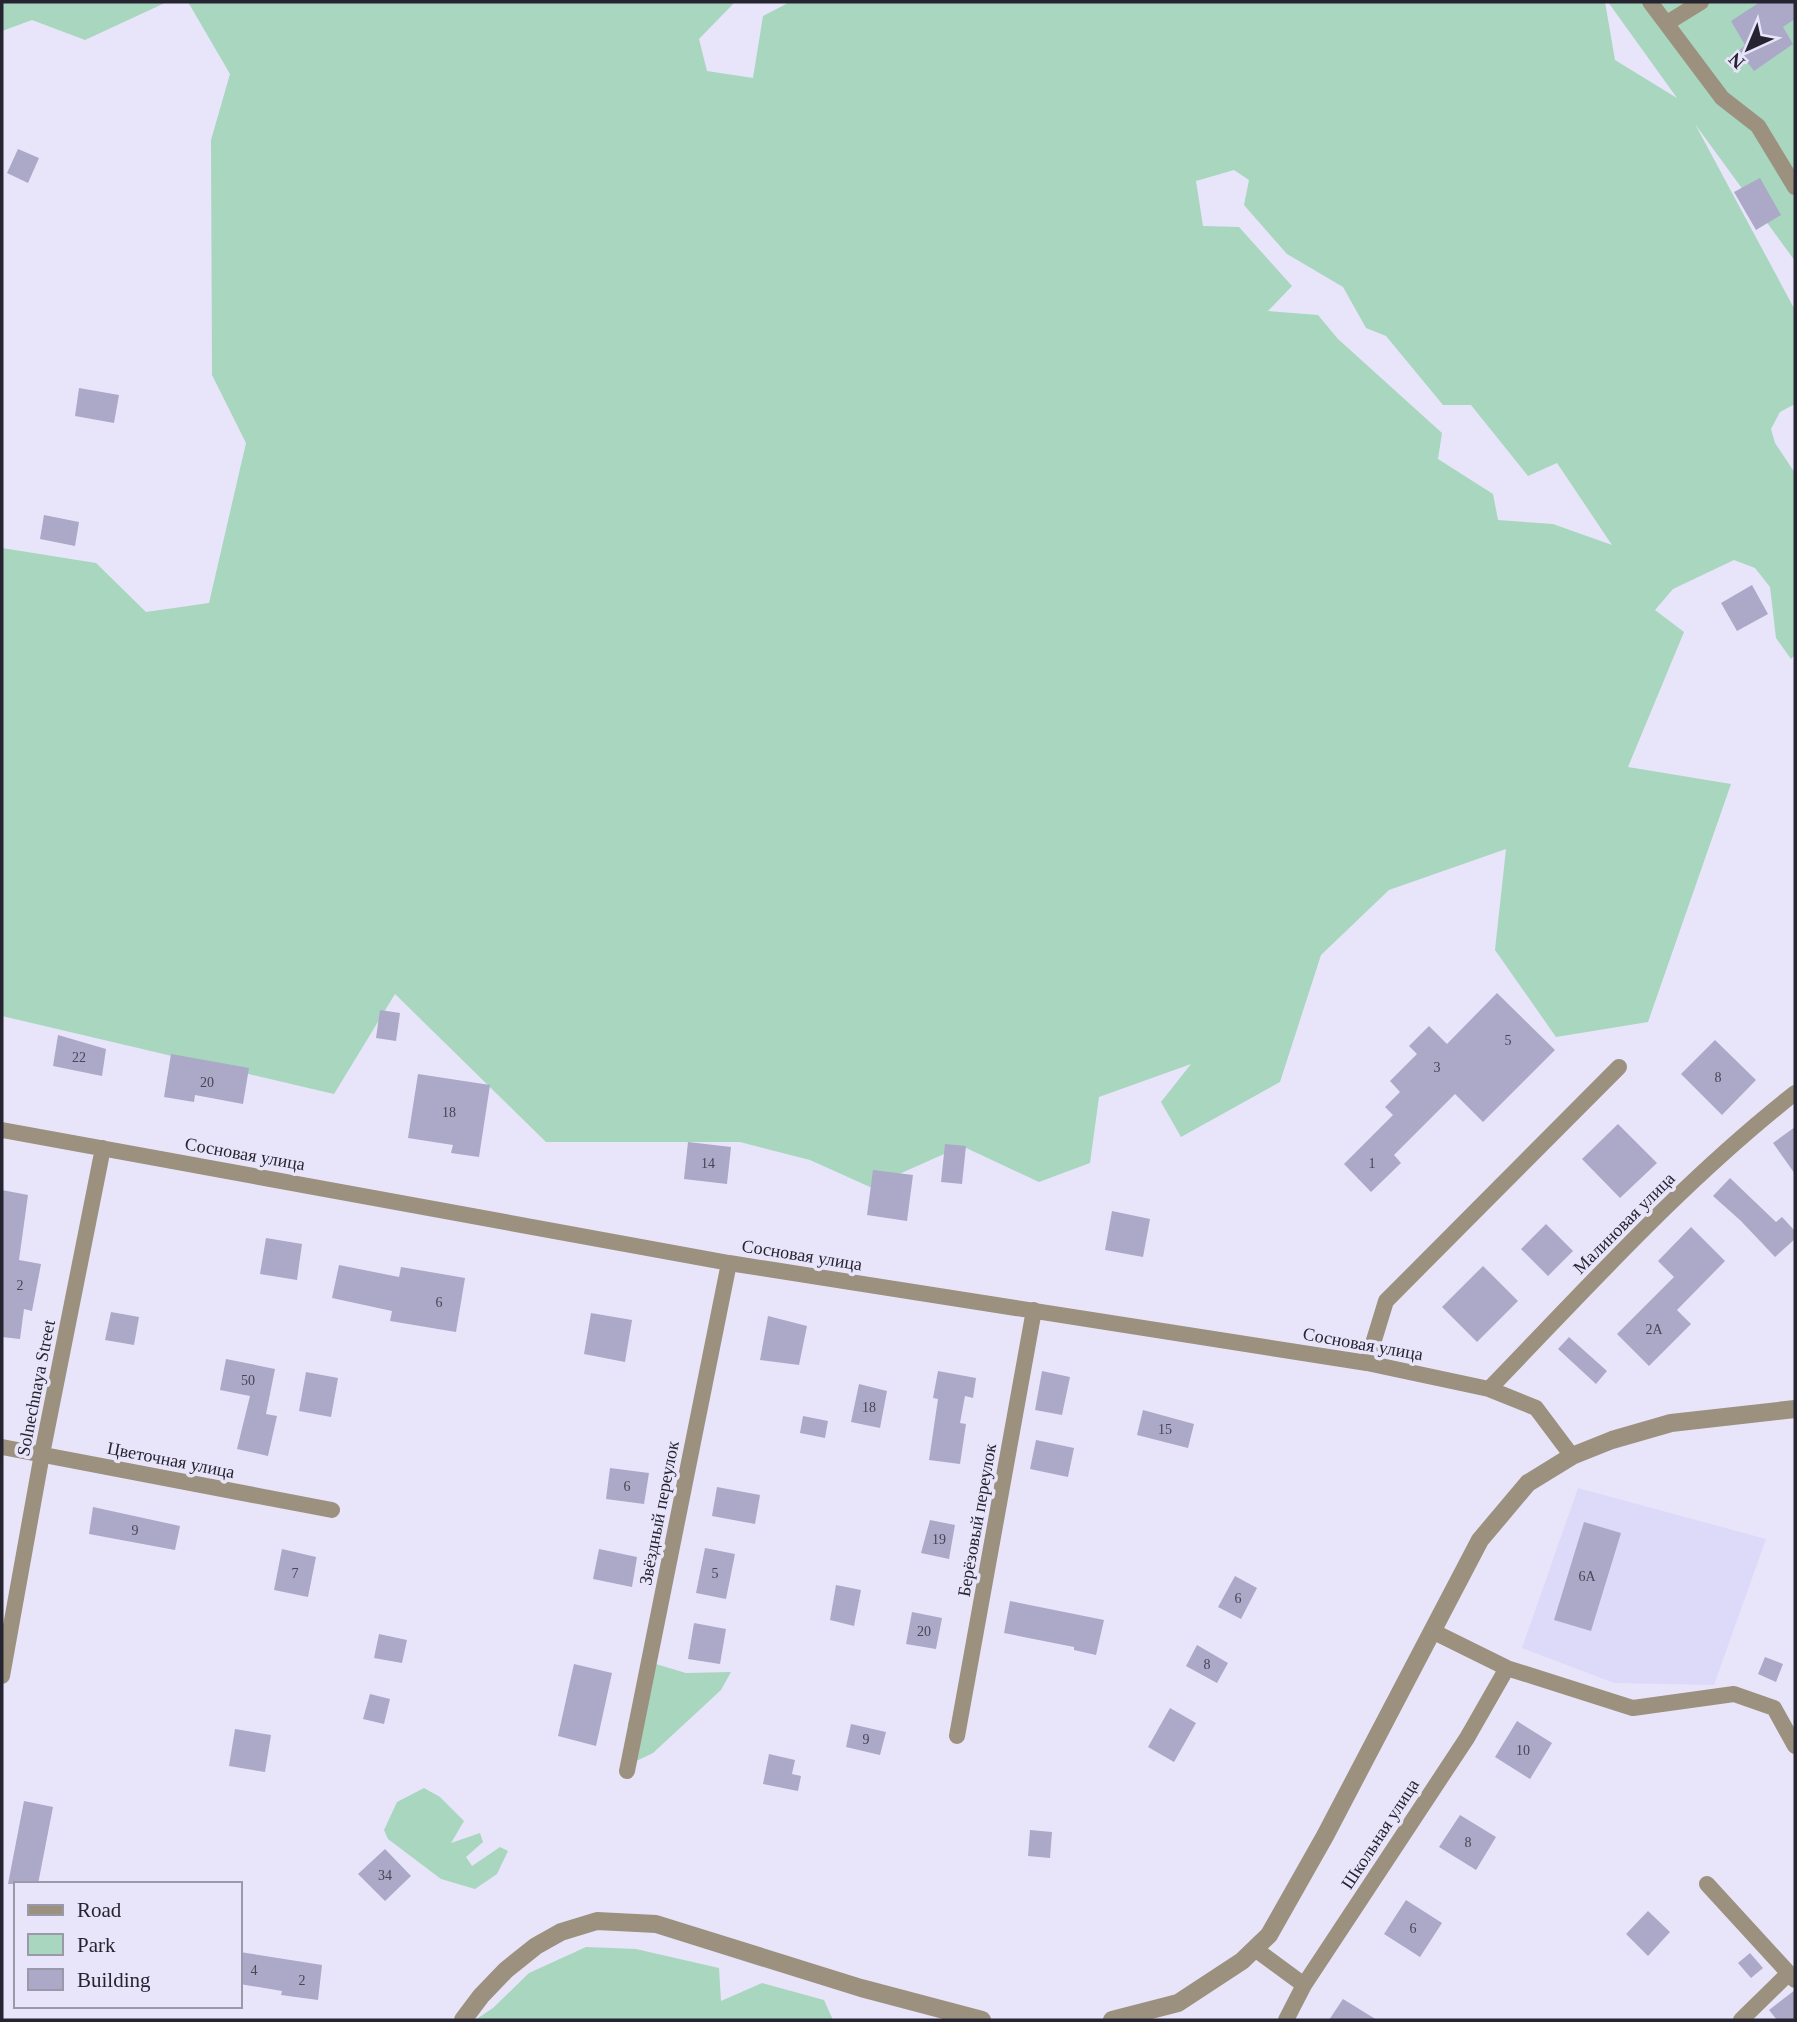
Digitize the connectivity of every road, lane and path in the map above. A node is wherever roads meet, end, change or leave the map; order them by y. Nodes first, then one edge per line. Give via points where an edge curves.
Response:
1 (1650, 2) edge
2 (1700, 2) edge
3 (1667, 23) junction
4 (1795, 187) edge
5 (1619, 1067) dead end
6 (1795, 1093) edge
7 (2, 1130) edge
8 (103, 1148) junction
9 (729, 1263) junction
10 (1034, 1310) junction
11 (1367, 1363) junction
12 (1489, 1389) junction
13 (1795, 1409) edge
14 (2, 1447) edge
15 (42, 1454) junction
16 (1572, 1456) junction
17 (332, 1510) dead end
18 (1432, 1631) junction
19 (1507, 1668) junction
20 (2, 1676) edge
21 (957, 1736) dead end
22 (1795, 1746) edge
23 (627, 1771) dead end
24 (1707, 1884) dead end
25 (1255, 1949) junction
26 (1792, 1977) edge
27 (1304, 1985) junction
28 (463, 2020) edge
29 (982, 2020) edge
30 (1112, 2020) edge
31 (1286, 2020) edge
32 (1741, 2020) edge

1 - 3 street
2 - 3 street
3 - 4 street via 1722,98 1758,126
5 - 11 street via 1386,1301
6 - 12 street, Малиновая улица via 1666,1207
7 - 8 street, Сосновая улица
8 - 9 street, Сосновая улица
8 - 15 street, Solnechnaya Street
9 - 10 street, Сосновая улица
9 - 23 street, Звёздный переулок
10 - 11 street, Сосновая улица
10 - 21 street, Берёзовый переулок
11 - 12 street, Сосновая улица
12 - 16 street, Сосновая улица via 1536,1408
13 - 16 street via 1671,1423
14 - 15 street, Цветочная улица
15 - 17 street, Цветочная улица
15 - 20 street, Solnechnaya Street
16 - 18 street via 1528,1483 1480,1540
18 - 19 street
18 - 25 street via 1325,1836 1269,1935
19 - 22 street via 1633,1708 1734,1694 1774,1708
19 - 27 street, Школьная улица via 1467,1738
24 - 26 street
25 - 27 street
25 - 30 street via 1178,2003
26 - 32 street
27 - 31 street, Школьная улица
28 - 29 street via 506,1970 536,1946 597,1921 656,1924 861,1989

